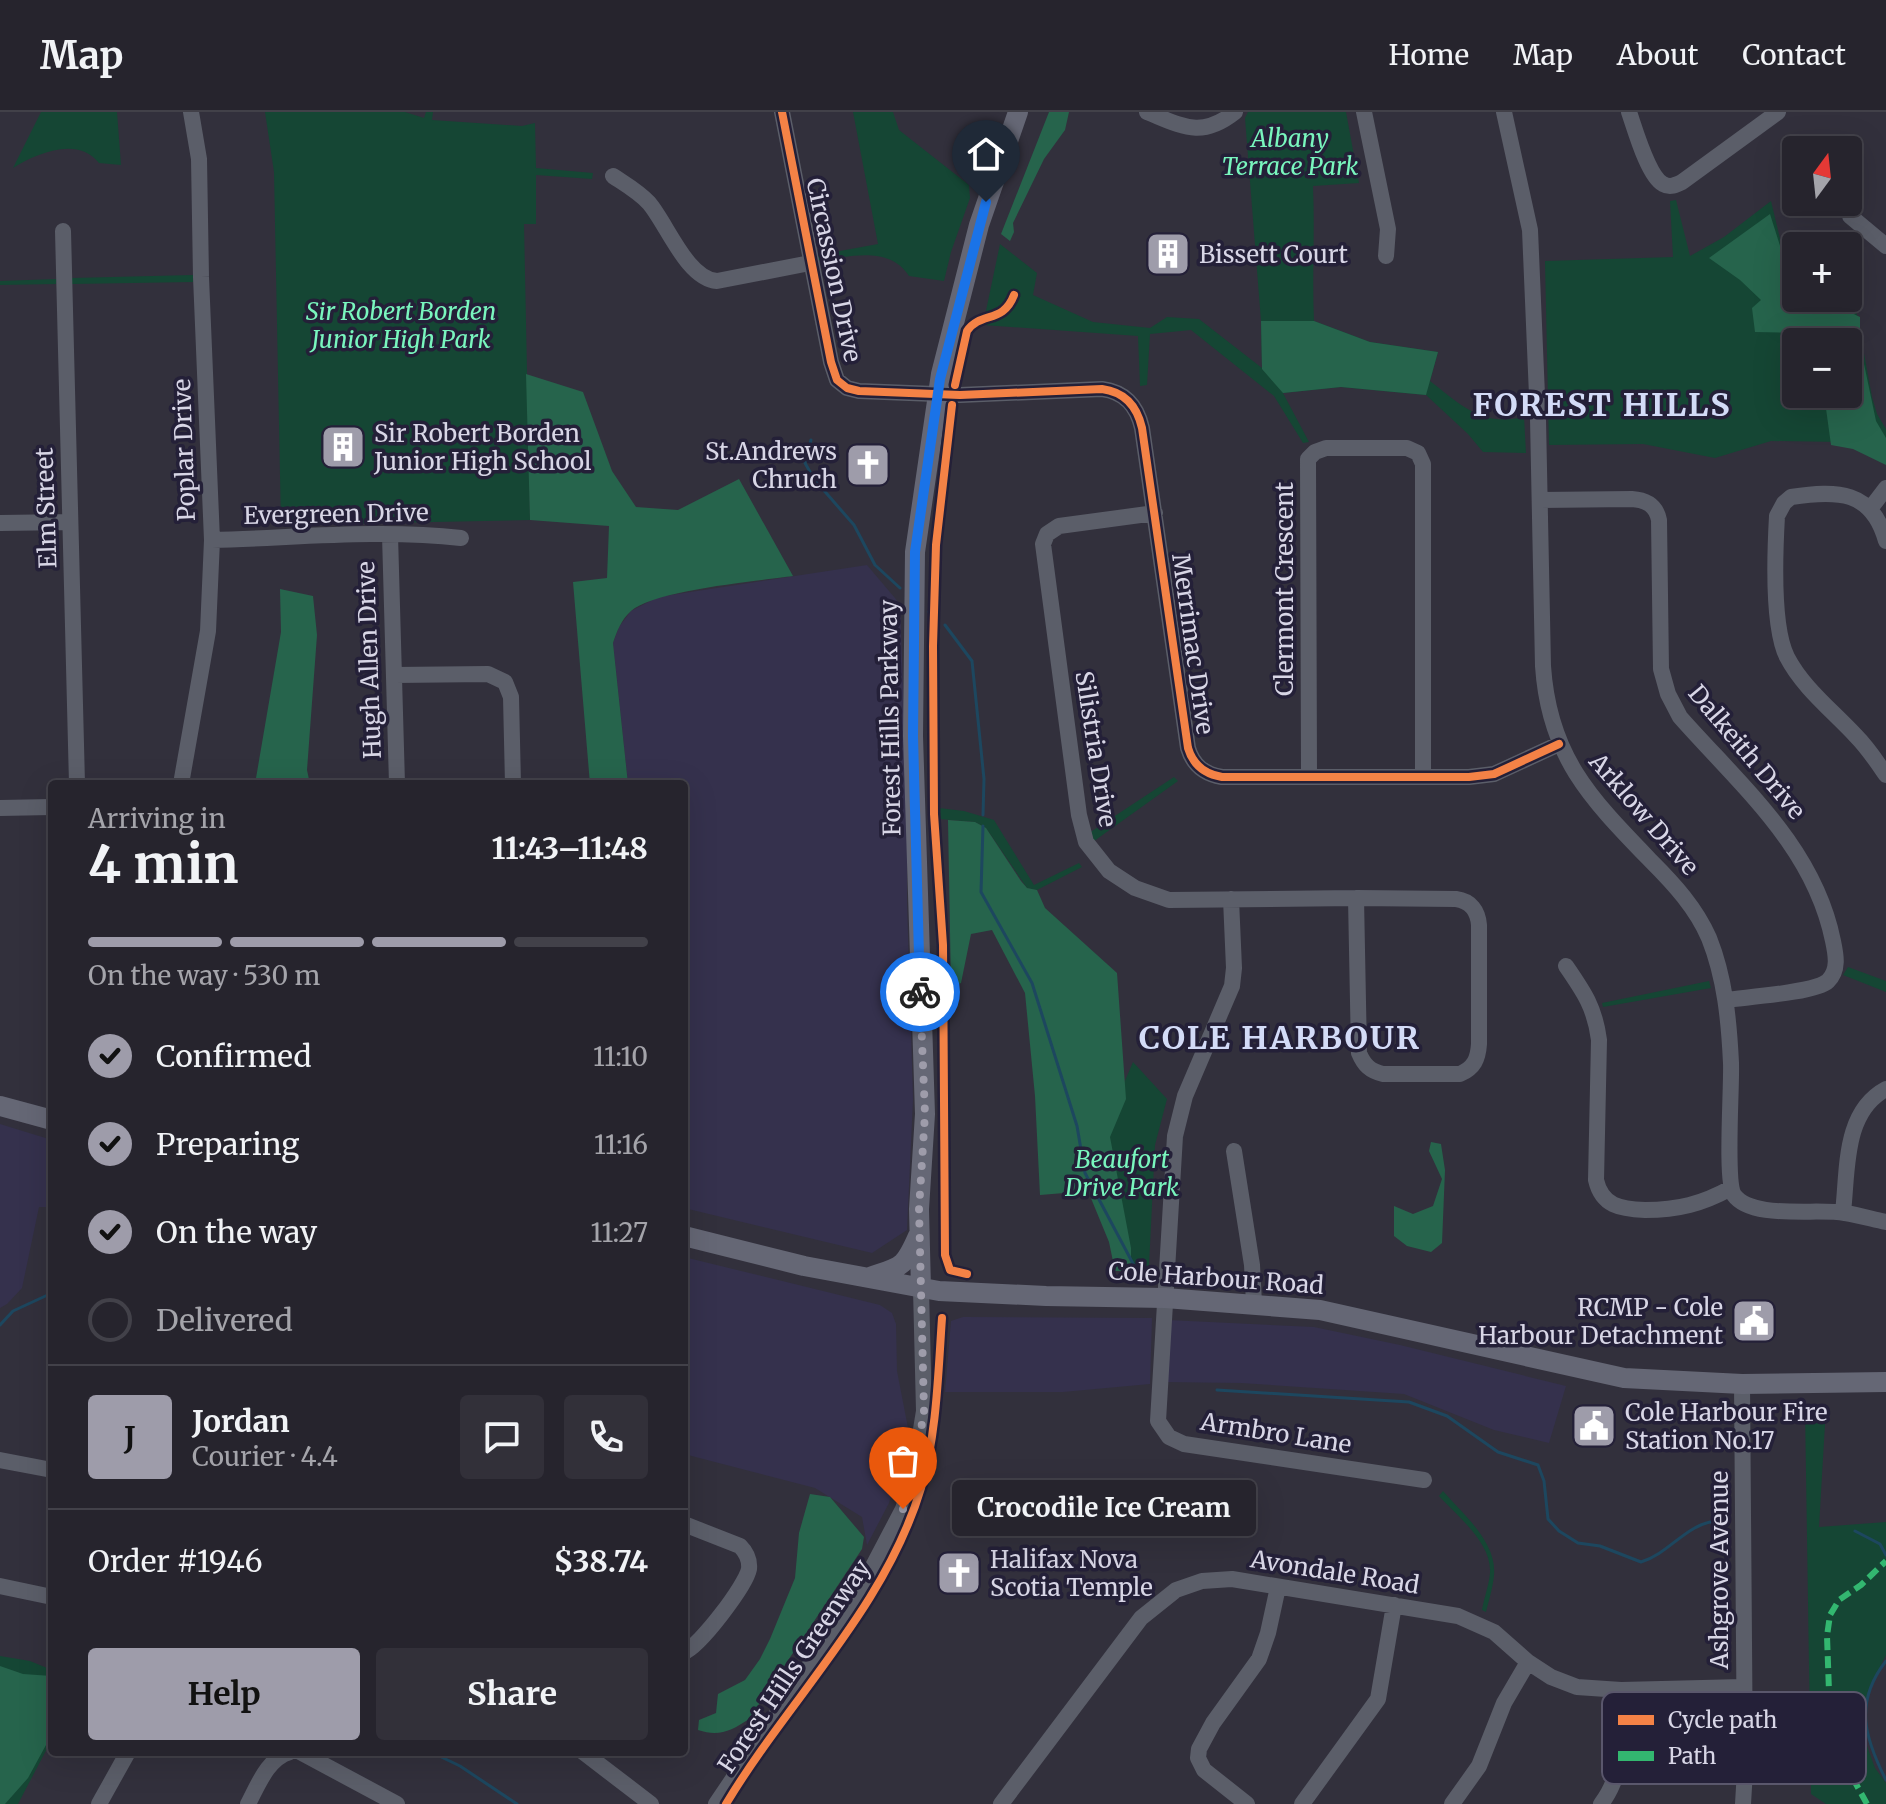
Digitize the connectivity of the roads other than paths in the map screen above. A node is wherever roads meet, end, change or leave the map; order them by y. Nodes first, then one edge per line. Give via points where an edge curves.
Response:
1 (191, 112) edge
2 (782, 112) edge
3 (1018, 112) edge
4 (1147, 112) edge
5 (1235, 112) edge
6 (1364, 112) edge
7 (1504, 112) edge
8 (1629, 112) edge
9 (1778, 112) edge
10 (613, 176) dead end
11 (1850, 216) dead end
12 (63, 231) dead end
13 (1886, 246) edge
14 (1386, 256) dead end
15 (810, 263) junction
16 (937, 394) junction
17 (1886, 488) edge
18 (1540, 500) junction
19 (1870, 509) junction
20 (1155, 513) junction
21 (70, 522) junction
22 (0, 523) edge
23 (390, 535) junction
24 (461, 538) dead end
25 (212, 540) junction
26 (1886, 541) edge
27 (395, 675) junction
28 (1559, 744) junction
29 (1309, 775) junction
30 (1886, 775) edge
31 (1423, 776) junction
32 (77, 780) edge
33 (182, 780) edge
34 (397, 780) edge
35 (513, 780) edge
36 (48, 807) edge
37 (0, 808) edge
38 (1356, 898) junction
39 (1231, 899) junction
40 (1566, 966) dead end
41 (1726, 1000) junction
42 (1886, 1089) edge
43 (0, 1106) edge
44 (48, 1119) edge
45 (1234, 1151) dead end
46 (1731, 1188) junction
47 (1843, 1212) junction
48 (1886, 1222) edge
49 (919, 1232) junction
50 (688, 1237) edge
51 (865, 1278) junction
52 (921, 1289) junction
53 (1165, 1298) junction
54 (1254, 1303) junction
55 (1886, 1382) edge
56 (1742, 1384) junction
57 (0, 1460) edge
58 (48, 1469) edge
59 (1424, 1480) dead end
60 (688, 1526) edge
61 (0, 1586) edge
62 (1278, 1587) junction
63 (48, 1596) edge
64 (1394, 1605) junction
65 (688, 1650) edge
66 (1528, 1662) junction
67 (1743, 1687) junction
68 (1621, 1690) joint
69 (1743, 1692) edge
70 (126, 1756) edge
71 (279, 1756) edge
72 (307, 1756) edge
73 (588, 1756) edge
74 (1614, 1784) edge
75 (1744, 1784) edge
76 (99, 1804) edge
77 (248, 1804) edge
78 (397, 1804) edge
79 (651, 1804) edge
80 (716, 1804) edge
81 (1001, 1804) edge
82 (1247, 1804) edge
83 (1302, 1804) edge
84 (1452, 1804) edge
85 (1601, 1804) edge
86 (1743, 1804) edge

1 - 25 street, Poplar Drive via 199,159
2 - 15 street, Circassion Drive
3 - 16 main road, Forest Hills Parkway via 979,225
4 - 5 street via 1196,129 1218,124
6 - 14 street via 1388,229
7 - 18 street, Arklow Drive via 1530,230
8 - 9 street via 1654,173 1670,186
10 - 15 street via 648,202 704,278 717,281
11 - 13 street
12 - 21 street, Elm Street
15 - 16 street, Circassion Drive via 837,380 859,391
16 - 20 street, Merrimac Drive via 1102,389 1119,394 1133,404 1140,420
16 - 49 main road, Forest Hills Parkway via 915,552 913,736 925,1114
17 - 19 street
18 - 28 street, Arklow Drive via 1545,690
18 - 41 street, Dalkeith Drive via 1632,499 1653,506 1659,520 1661,669 1668,694 1680,717 1786,836 1821,898 1835,951 1836,967 1829,980 1813,988
19 - 26 street
19 - 30 street via 1843,495 1795,497 1784,503 1776,526 1779,624 1792,665
20 - 29 street, Merrimac Drive via 1191,758 1217,776
20 - 39 street, Silistria Drive via 1059,526 1043,544 1079,815 1093,853 1135,888 1169,900
21 - 22 street
21 - 32 street, Elm Street
23 - 24 street, Evergreen Drive
23 - 25 street, Evergreen Drive
23 - 27 street, Hugh Allen Drive
25 - 33 street, Poplar Drive via 210,620
27 - 34 street, Hugh Allen Drive
27 - 35 street via 488,674 505,682 511,697
28 - 31 street, Merrimac Drive via 1494,774
28 - 41 street, Arklow Drive via 1575,775 1694,911 1709,938
29 - 31 street, Merrimac Drive
29 - 31 street, Clermont Crescent via 1308,459 1322,448 1407,448 1420,455 1423,464
36 - 37 street
38 - 38 street, Silistria Drive via 1456,899 1474,908 1479,925 1478,1055 1465,1072 1383,1074 1362,1061
38 - 39 street, Silistria Drive
39 - 53 street via 1232,986 1185,1096 1175,1136
40 - 46 street via 1592,1006 1597,1024 1596,1180 1603,1198 1621,1209 1669,1210
41 - 46 street, Arklow Drive
42 - 47 street via 1866,1103 1855,1124
43 - 44 main road
45 - 54 street
46 - 47 street via 1742,1202 1766,1210
47 - 48 street
49 - 51 main road via 907,1260
49 - 52 main road, Forest Hills Parkway
50 - 51 main road, Cole Harbour Road
51 - 52 main road, Cole Harbour Road
52 - 53 main road, Cole Harbour Road
52 - 80 street via 924,1411 903,1509 861,1589
53 - 54 main road, Cole Harbour Road
53 - 59 street, Armbro Lane via 1157,1412 1169,1437 1189,1445
54 - 56 main road, Cole Harbour Road via 1320,1310 1614,1376
55 - 56 main road, Cole Harbour Road
56 - 67 street, Ashgrove Avenue
57 - 58 street
60 - 65 street via 740,1546 749,1567 711,1628
61 - 63 street
62 - 64 street, Avondale Road
62 - 81 street, Avondale Road via 1216,1579 1166,1596 1141,1618
62 - 82 street via 1259,1659 1199,1749 1204,1770
64 - 66 street, Avondale Road via 1479,1623
64 - 83 street via 1378,1699
66 - 68 street, Avondale Road via 1570,1685
66 - 84 street via 1504,1703 1479,1766
67 - 68 street, Avondale Road
67 - 69 street, Ashgrove Avenue
70 - 76 street
71 - 77 street
72 - 78 street
73 - 79 street
74 - 85 street
75 - 86 street, Ashgrove Avenue

